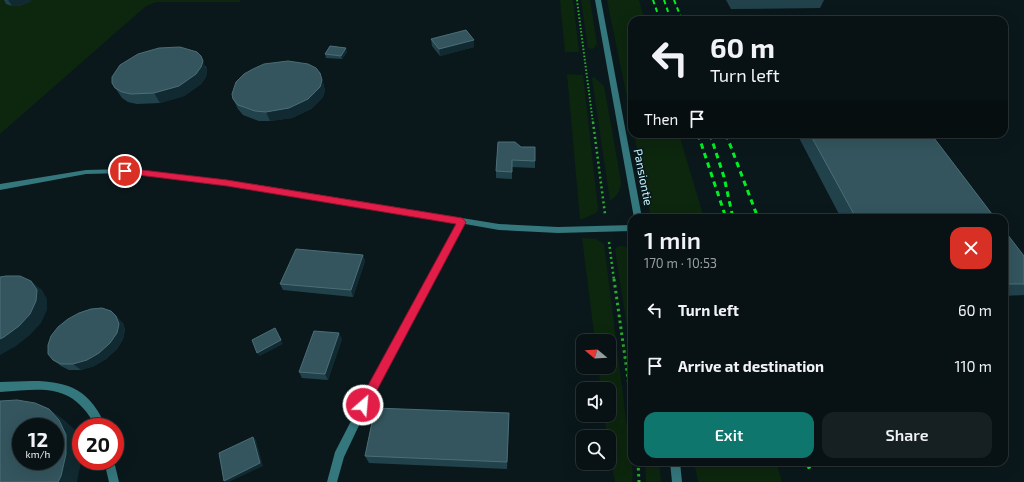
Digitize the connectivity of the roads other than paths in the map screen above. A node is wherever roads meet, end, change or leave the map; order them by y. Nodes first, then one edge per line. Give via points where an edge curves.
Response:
1 (598, 0) edge
2 (0, 187) edge
3 (637, 214) edge
4 (462, 222) junction
5 (628, 228) edge
6 (0, 387) edge
7 (96, 418) edge
8 (675, 466) edge
9 (111, 470) edge
10 (114, 482) edge
11 (332, 482) edge
12 (677, 482) edge

1 - 3 street, Pansiontie
2 - 4 street via 86,172 125,171 227,183
4 - 5 street via 506,228 558,230
4 - 11 street via 370,393 339,456
6 - 7 street via 41,385 72,390 87,402
8 - 12 street
9 - 10 street

